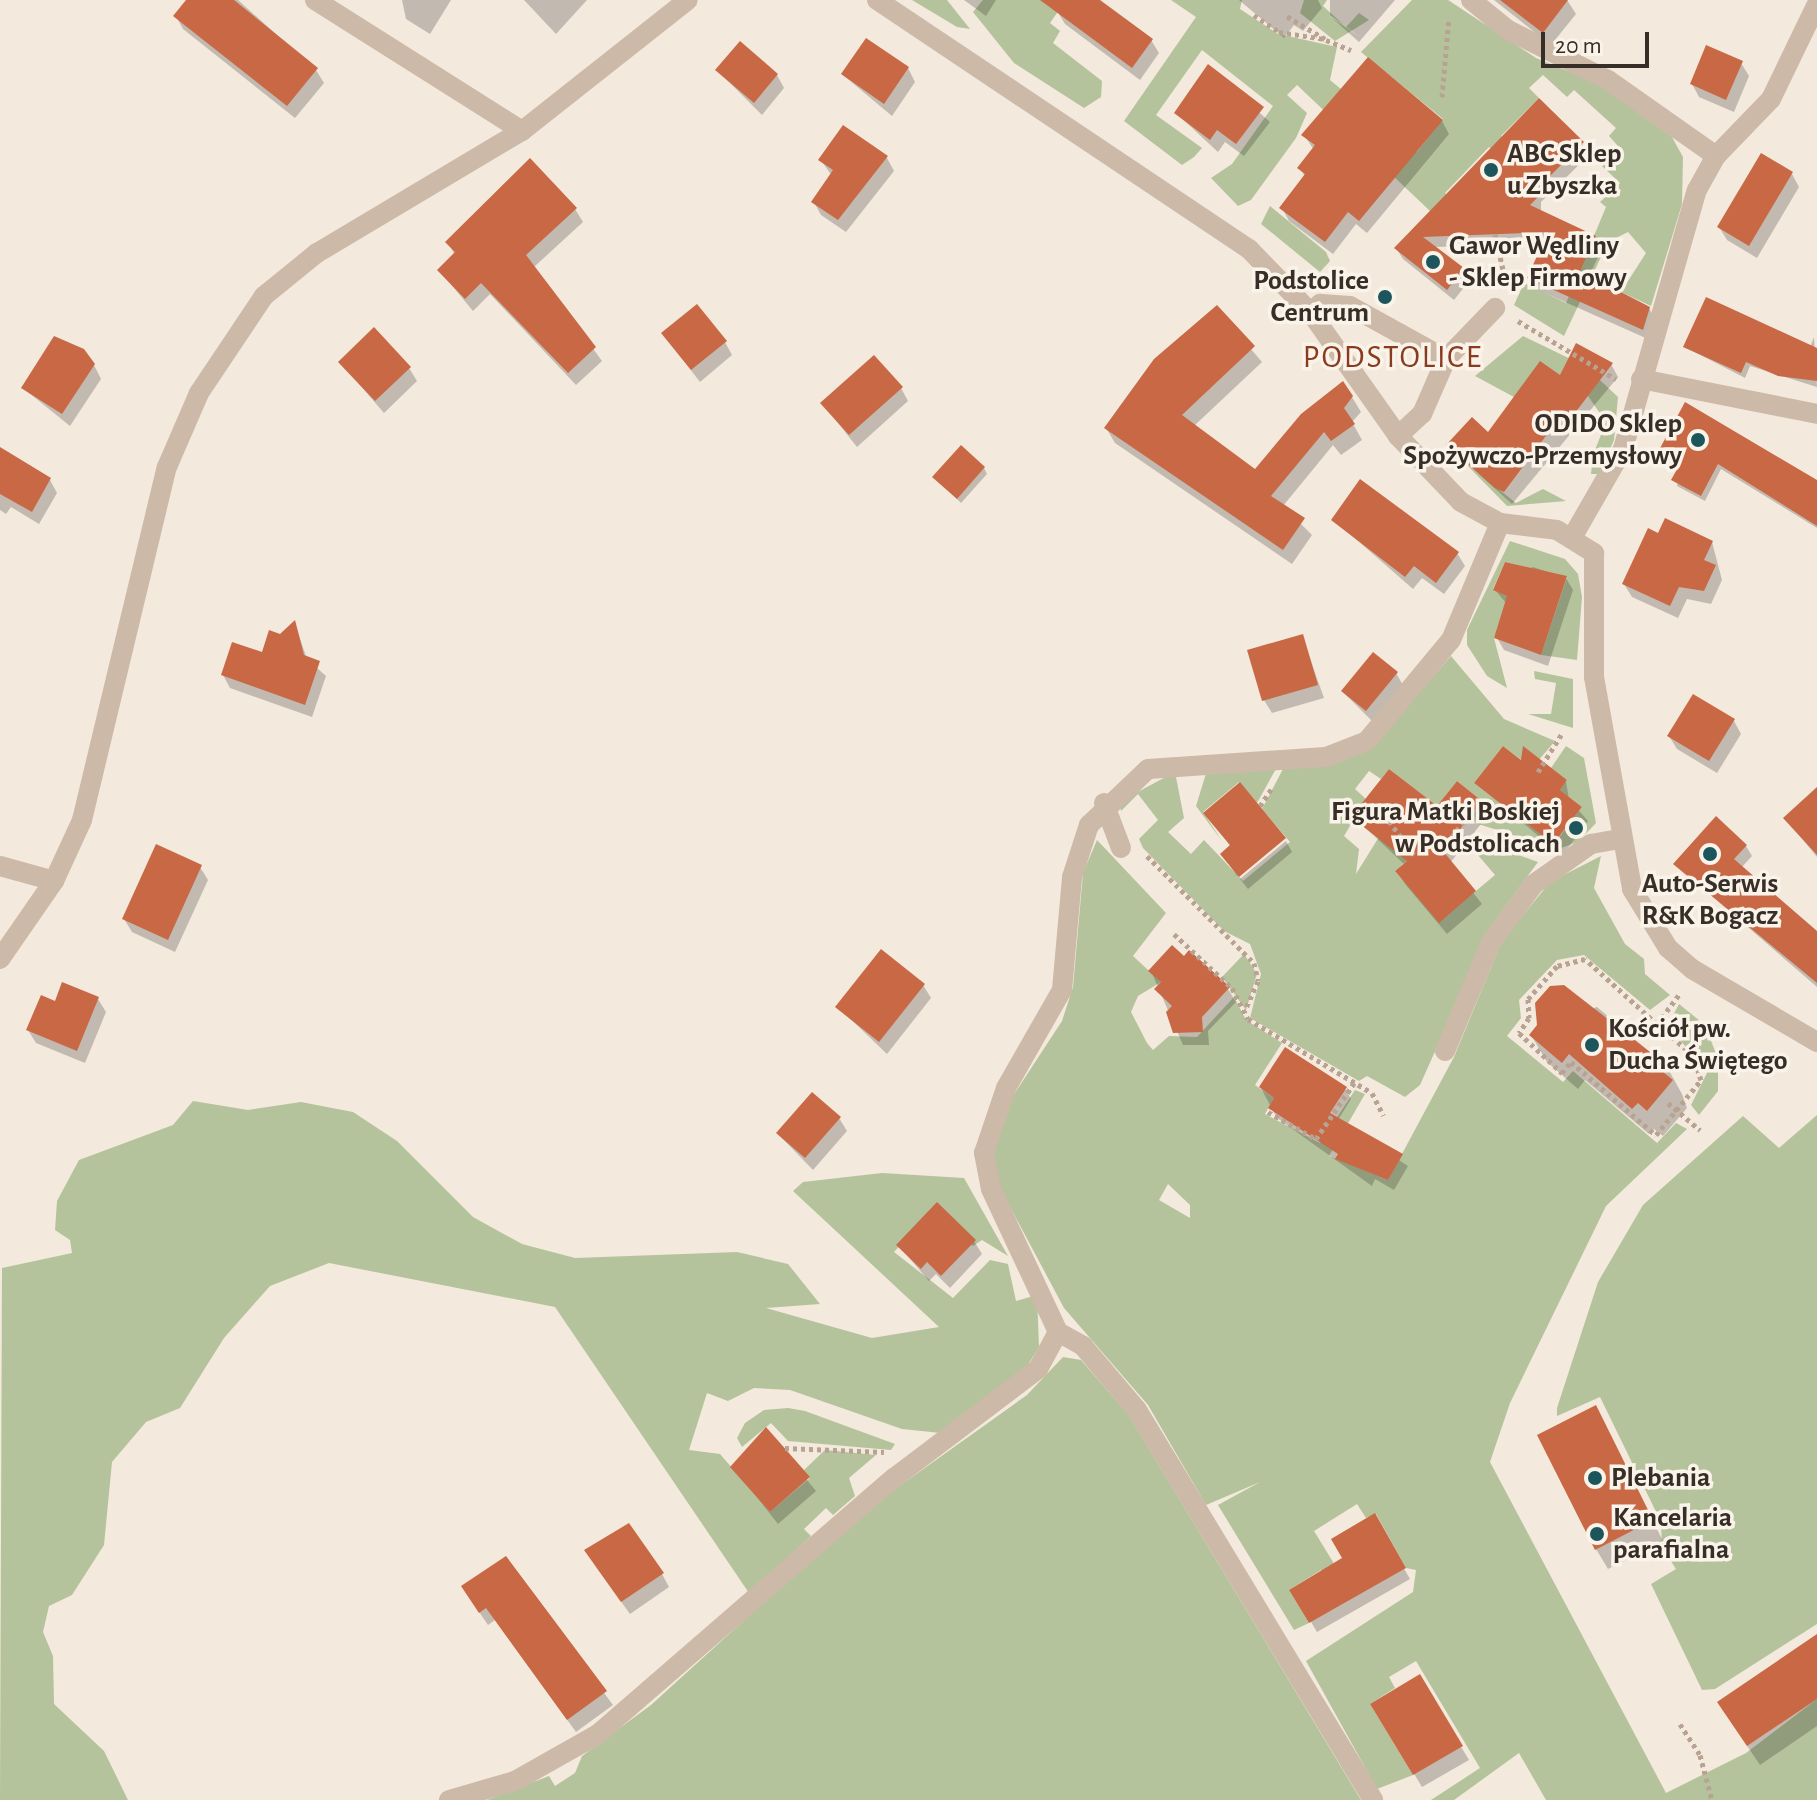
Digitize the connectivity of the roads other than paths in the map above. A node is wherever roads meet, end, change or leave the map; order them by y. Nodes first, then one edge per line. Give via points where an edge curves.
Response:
1 (315, 0) edge
2 (688, 0) edge
3 (877, 0) edge
4 (1471, 0) edge
5 (1817, 4) edge
6 (522, 131) junction
7 (1716, 156) junction
8 (1495, 308) dead end
9 (1311, 313) junction
10 (1446, 359) junction
11 (1641, 379) junction
12 (1817, 414) edge
13 (1398, 436) junction
14 (1500, 523) junction
15 (1573, 536) junction
16 (1104, 803) junction
17 (1618, 839) junction
18 (1131, 849) road end
19 (0, 866) edge
20 (54, 881) junction
21 (0, 959) edge
22 (1817, 1042) edge
23 (1445, 1051) dead end
24 (1058, 1332) junction
25 (449, 1800) edge
26 (1373, 1800) edge

1 - 6 street
2 - 6 street
3 - 9 street via 1210,219
4 - 7 street via 1508,30 1608,80
5 - 7 street via 1771,99
6 - 20 street via 285,276 199,393 167,467 89,800
7 - 11 street via 1697,190
8 - 10 street
9 - 10 street via 1320,304 1350,306
9 - 13 street
10 - 13 street via 1422,414
11 - 12 street
11 - 15 street via 1623,449
13 - 14 street via 1442,486
14 - 15 street
14 - 16 street via 1453,637 1367,741 1326,757 1163,766
15 - 17 street via 1597,561 1594,677
16 - 18 street
16 - 24 street via 1078,846 1062,990 1006,1088 984,1153 997,1204 1036,1272
17 - 22 street via 1632,889 1668,948
17 - 23 street via 1551,858 1491,942
19 - 20 street
20 - 21 street
24 - 25 street via 1053,1350 1016,1390 894,1478 654,1692 561,1758
24 - 26 street via 1083,1346 1137,1410

